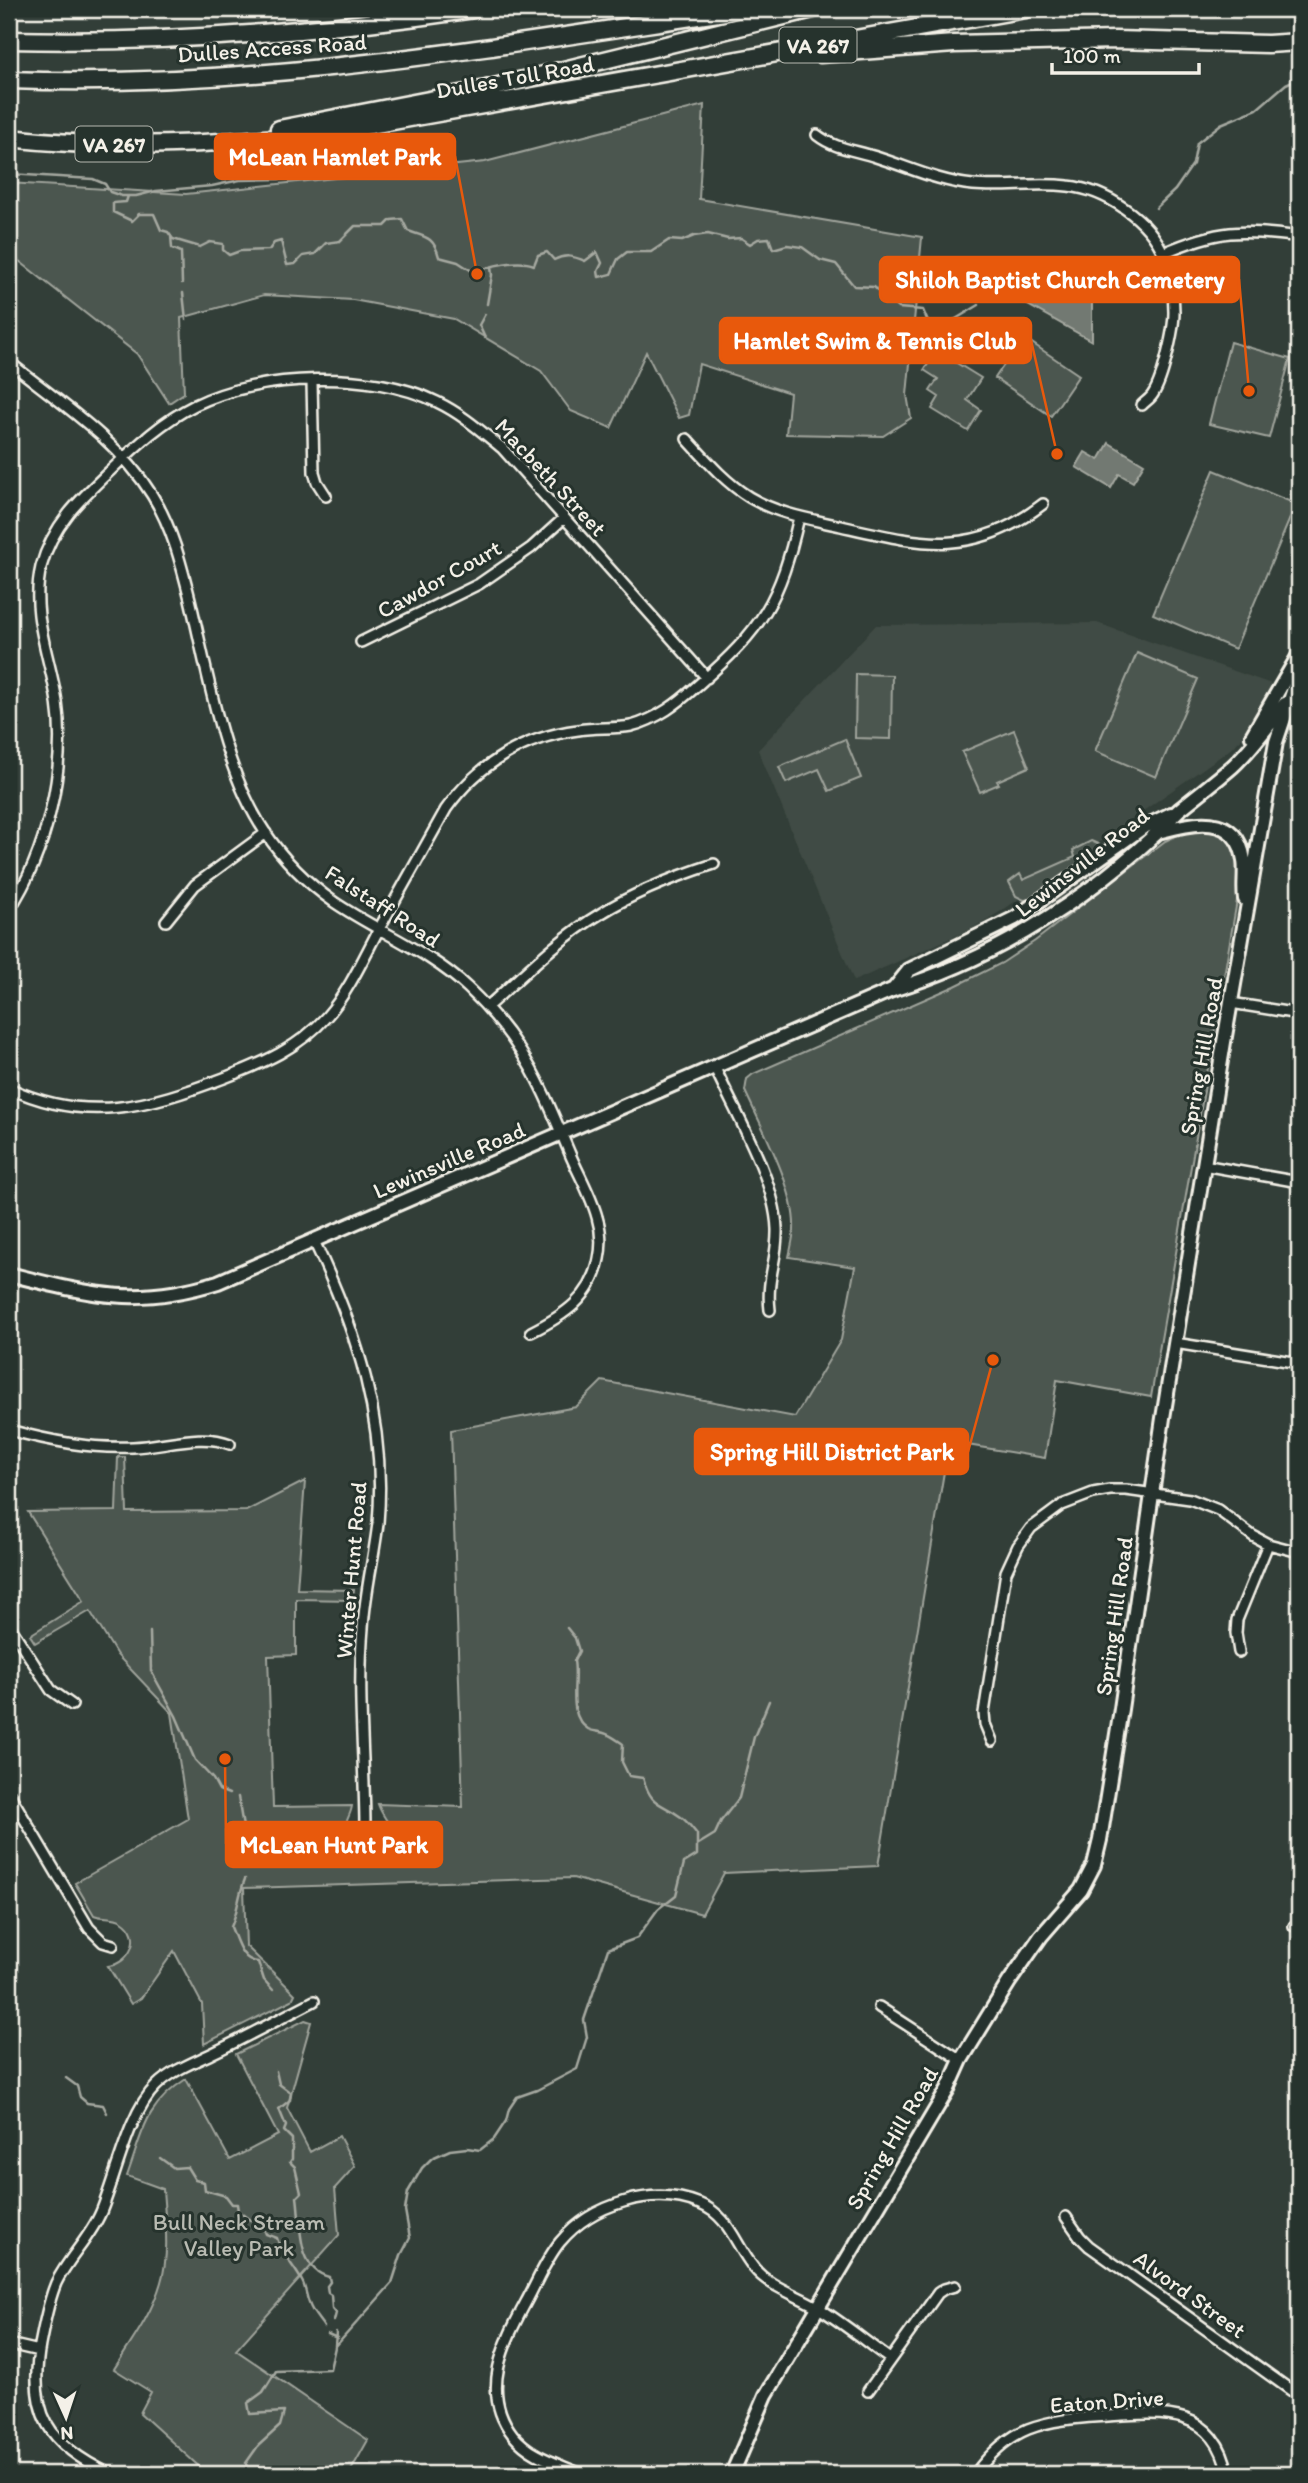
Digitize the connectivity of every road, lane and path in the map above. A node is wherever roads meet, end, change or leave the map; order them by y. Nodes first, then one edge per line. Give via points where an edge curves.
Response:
1 (474, 9) edge
2 (745, 9) edge
3 (813, 9) edge
4 (1025, 9) edge
5 (9, 40) edge
6 (1299, 42) edge
7 (741, 59) junction
8 (9, 80) edge
9 (817, 135) dead end
10 (9, 138) edge
11 (219, 144) junction
12 (1299, 237) edge
13 (1163, 253) junction
14 (9, 362) edge
15 (312, 382) junction
16 (1142, 405) dead end
17 (687, 439) dead end
18 (124, 458) junction
19 (326, 496) dead end
20 (1042, 504) dead end
21 (799, 517) junction
22 (564, 518) junction
23 (361, 642) dead end
24 (1299, 655) edge
25 (1299, 674) edge
26 (707, 678) junction
27 (1299, 684) edge
28 (1291, 695) junction
29 (1235, 764) junction
30 (1178, 811) junction
31 (1158, 832) junction
32 (266, 833) junction
33 (1111, 850) junction
34 (714, 864) dead end
35 (1102, 878) junction
36 (9, 910) edge
37 (1015, 918) junction
38 (1246, 920) junction
39 (166, 921) dead end
40 (379, 929) junction
41 (1009, 941) junction
42 (892, 990) junction
43 (1231, 1003) junction
44 (487, 1007) junction
45 (1299, 1014) edge
46 (715, 1068) junction
47 (9, 1088) edge
48 (562, 1135) junction
49 (1203, 1165) junction
50 (1299, 1182) edge
51 (314, 1241) junction
52 (9, 1274) edge
53 (770, 1310) dead end
54 (531, 1332) dead end
55 (1175, 1343) junction
56 (1299, 1363) edge
57 (9, 1430) edge
58 (230, 1444) dead end
59 (1154, 1494) junction
60 (1268, 1544) junction
61 (1299, 1552) edge
62 (9, 1625) edge
63 (1239, 1652) dead end
64 (72, 1705) dead end
65 (992, 1741) dead end
66 (9, 1793) edge
67 (366, 1830) dead end
68 (113, 1945) dead end
69 (314, 2001) dead end
70 (879, 2007) dead end
71 (961, 2060) junction
72 (1066, 2217) dead end
73 (955, 2286) dead end
74 (819, 2308) junction
75 (9, 2344) edge
76 (39, 2350) junction
77 (890, 2359) junction
78 (868, 2390) dead end
79 (1299, 2396) edge
80 (110, 2474) edge
81 (581, 2474) edge
82 (732, 2474) edge
83 (975, 2474) edge
84 (1228, 2474) edge

1 - 5 highway, Dulles Access Road via 235,36
2 - 8 highway, Dulles Access Road via 318,69 132,81
3 - 11 highway via 486,89
4 - 7 highway, Dulles Toll Road / VA 267
6 - 7 highway via 954,44
7 - 11 highway, Dulles Toll Road / VA 267 via 387,123
9 - 13 street via 833,146 969,185 1069,186 1098,194 1136,218
10 - 11 highway, Dulles Toll Road / VA 267 via 93,144
12 - 13 street via 1227,232
13 - 16 street via 1174,320 1158,385
14 - 18 street, Falstaff Road
15 - 18 street, Macbeth Street via 258,385 215,396 162,424
15 - 19 street via 314,472
15 - 22 street, Macbeth Street via 348,381 396,388 455,412 502,449
17 - 21 street via 733,486 771,508
18 - 32 street, Falstaff Road via 152,495 174,539 230,759 249,807
18 - 36 street, Macbeth Street via 65,516 41,568 37,607 57,703 57,777 39,852
20 - 21 street via 998,531 947,543 909,541
21 - 26 street via 772,602 746,640
22 - 23 street, Cawdor Court via 479,584
22 - 26 street, Macbeth Street
24 - 29 main road
25 - 28 main road, Spring Hill Road
26 - 40 street via 646,722 536,739 483,768 446,809
27 - 28 main road, Lewinsville Road
28 - 29 main road, Lewinsville Road
28 - 38 main road, Spring Hill Road via 1276,742
29 - 30 main road, Lewinsville Road
30 - 31 main road, Lewinsville Road
30 - 33 main road, Lewinsville Road
31 - 35 main road, Lewinsville Road
31 - 38 main road via 1199,823 1230,832 1245,863
32 - 39 street via 195,885
32 - 40 street, Falstaff Road via 316,888
33 - 35 main road via 1111,864
33 - 37 main road, Lewinsville Road
34 - 44 street via 653,886 595,917 551,949
35 - 41 main road, Lewinsville Road
37 - 41 main road
37 - 42 main road, Lewinsville Road via 909,970
38 - 43 main road, Spring Hill Road
40 - 44 street, Falstaff Road via 446,970
40 - 47 street via 327,1015 295,1044 257,1065 169,1099 116,1109 60,1105
41 - 42 main road, Lewinsville Road
42 - 46 main road, Lewinsville Road
43 - 45 street
43 - 49 main road, Spring Hill Road
44 - 48 street, Falstaff Road via 521,1052
46 - 48 main road, Lewinsville Road
46 - 53 street via 775,1208
48 - 51 main road, Lewinsville Road
48 - 54 street, Falstaff Road via 597,1215 599,1261 579,1300 557,1319
49 - 50 street
49 - 55 main road, Spring Hill Road
51 - 52 main road, Lewinsville Road via 195,1290 148,1297 103,1296
51 - 67 street, Winter Hunt Road via 356,1340 378,1440 380,1491 361,1659
55 - 56 street
55 - 59 main road, Spring Hill Road
57 - 58 street via 101,1447 209,1439
59 - 60 street via 1203,1503
59 - 65 street via 1110,1490 1077,1498 1043,1518 1018,1546 1006,1572 984,1713
59 - 71 main road, Spring Hill Road via 1094,1865 1082,1890 1041,1936 1009,1982
60 - 61 street
60 - 63 street via 1237,1620
62 - 64 street via 51,1690
66 - 68 street via 89,1928
69 - 76 street via 187,2065 154,2088 139,2111 100,2215 57,2283
70 - 71 street
71 - 74 main road, Spring Hill Road
72 - 79 street, Alvord Street via 1089,2245
73 - 77 street via 938,2293
74 - 77 street
74 - 81 street via 763,2278 724,2221 700,2204 663,2197 638,2199 615,2204 586,2220 560,2242 547,2261 503,2348 496,2391 502,2417 524,2446
74 - 82 main road, Spring Hill Road via 766,2395
75 - 76 street
76 - 80 street via 36,2394 50,2429 83,2462
77 - 78 street
83 - 84 street, Eaton Drive via 1012,2438 1045,2423 1160,2413 1183,2417 1201,2427 1219,2446

